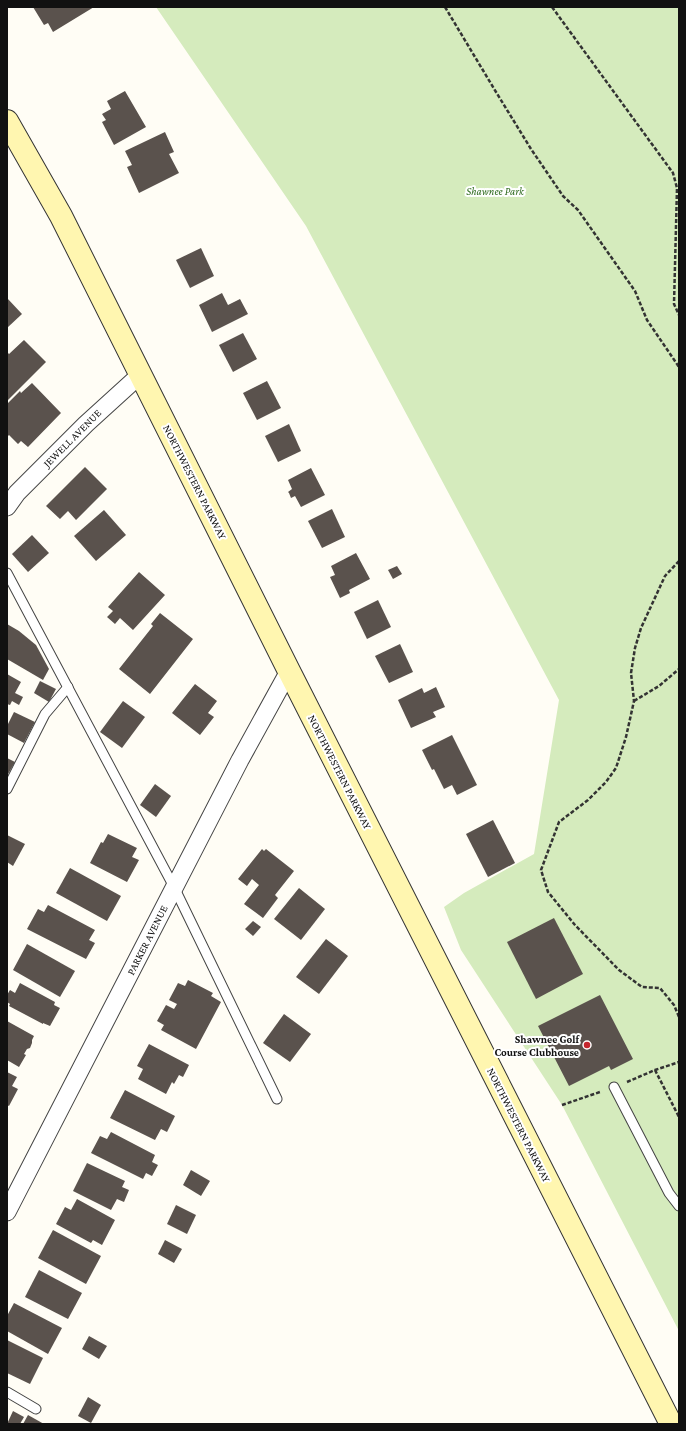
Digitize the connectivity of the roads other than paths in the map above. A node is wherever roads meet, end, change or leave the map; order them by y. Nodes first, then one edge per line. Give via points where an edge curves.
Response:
1 (7, 121) edge
2 (141, 374) junction
3 (7, 507) edge
4 (7, 573) edge
5 (289, 671) junction
6 (68, 687) junction
7 (7, 789) edge
8 (174, 887) junction
9 (614, 1087) road end
10 (277, 1099) dead end
11 (679, 1206) edge
12 (7, 1212) edge
13 (7, 1392) edge
14 (36, 1409) dead end
15 (671, 1424) edge

1 - 2 street, NORTHWESTERN PARKWAY via 61,216
2 - 3 street, JEWELL AVENUE via 86,424 17,493
2 - 5 street, NORTHWESTERN PARKWAY
4 - 6 lane
5 - 8 street, PARKER AVENUE
5 - 15 street, NORTHWESTERN PARKWAY
6 - 7 lane via 45,714
6 - 8 lane
8 - 10 lane
8 - 12 street, PARKER AVENUE
9 - 11 lane via 669,1192
13 - 14 lane

